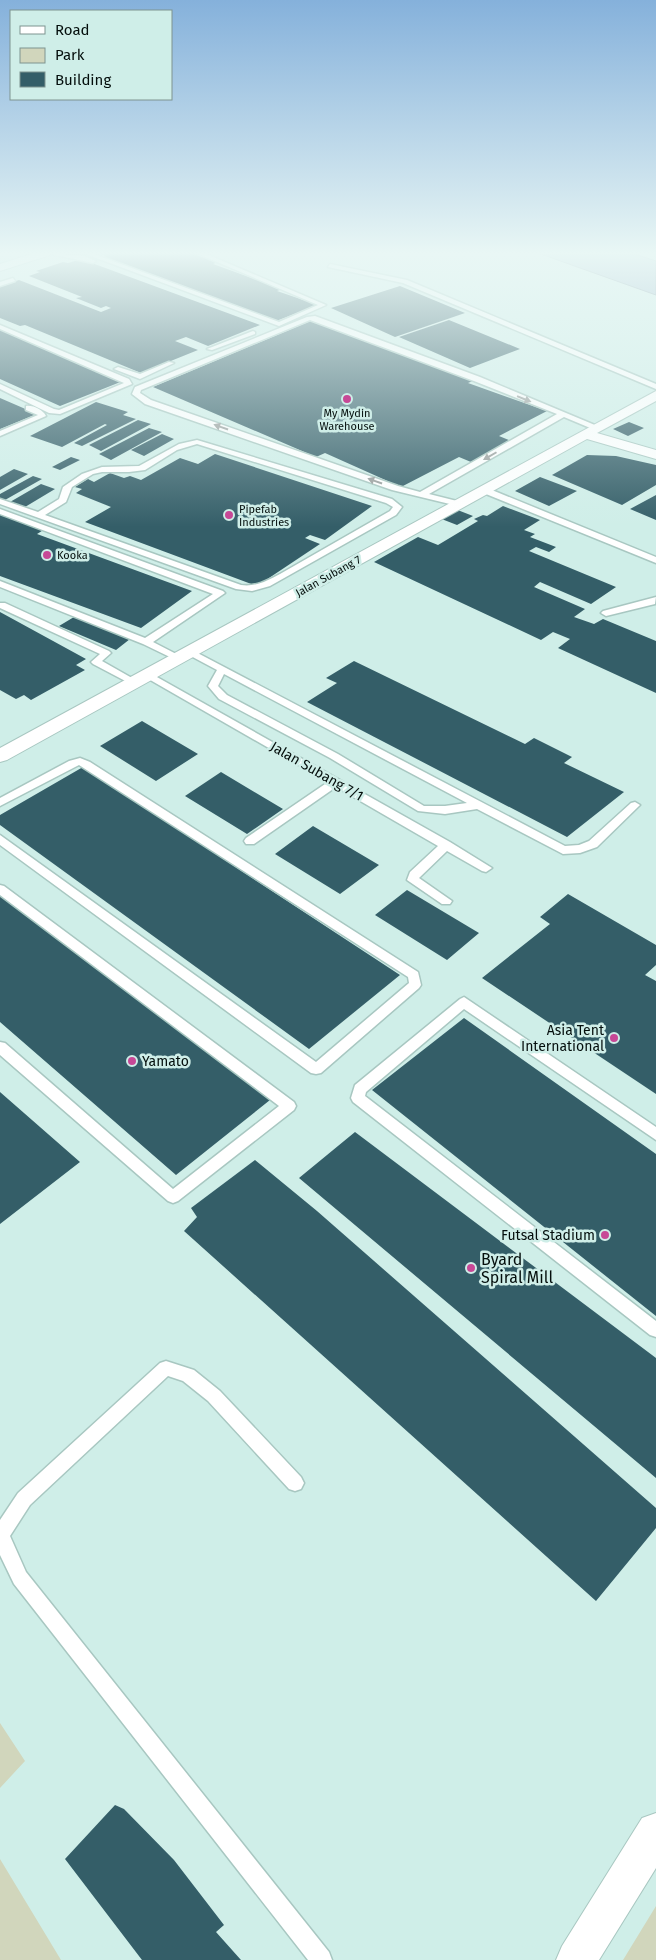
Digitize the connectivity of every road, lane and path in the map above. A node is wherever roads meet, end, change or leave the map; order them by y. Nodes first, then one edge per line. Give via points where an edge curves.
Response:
1 (42, 344) edge
2 (59, 344) edge
3 (222, 344) edge
4 (245, 344) edge
5 (385, 344) edge
6 (555, 344) edge
7 (210, 349) dead end
8 (171, 363) dead end
9 (0, 386) edge
10 (656, 387) edge
11 (0, 394) edge
12 (656, 395) edge
13 (563, 414) junction
14 (591, 431) junction
15 (0, 434) edge
16 (656, 455) edge
17 (484, 490) junction
18 (421, 495) junction
19 (0, 501) edge
20 (458, 504) junction
21 (0, 511) edge
22 (39, 515) junction
23 (656, 560) edge
24 (0, 584) edge
25 (656, 600) edge
26 (2, 605) dead end
27 (606, 613) dead end
28 (146, 642) junction
29 (184, 655) junction
30 (222, 669) junction
31 (141, 678) junction
32 (0, 756) edge
33 (336, 782) junction
34 (0, 803) edge
35 (479, 805) junction
36 (634, 806) dead end
37 (0, 839) edge
38 (250, 840) dead end
39 (446, 845) junction
40 (486, 868) dead end
41 (0, 889) edge
42 (446, 901) dead end
43 (0, 1047) edge
44 (656, 1134) edge
45 (656, 1330) edge
46 (296, 1483) dead end
47 (656, 1832) edge
48 (321, 1960) edge
49 (576, 1960) edge

1 - 9 lane via 126,380 128,384 60,412
2 - 8 lane via 134,376 146,375
3 - 7 lane
18 -> 4 lane via 157,405 136,394 138,389
5 -> 13 lane
6 - 10 lane
11 - 15 lane via 42,416
12 - 14 street, Jalan Subang 7
13 - 14 lane
13 -> 18 lane
14 - 16 street
14 - 17 street, Jalan Subang 7
17 - 20 street, Jalan Subang 7
17 - 23 lane
18 - 20 lane
19 - 22 lane
20 - 29 street, Jalan Subang 7
21 - 28 lane via 220,593
22 - 22 lane via 251,589 283,576 393,513 398,507 389,501 197,442 188,442 138,469 106,469 82,476 66,490 63,500
24 - 28 lane
25 - 27 lane
26 - 31 lane, Jalan Subang 7/1 via 106,653 96,662
28 - 29 lane
29 - 30 lane
29 - 31 street, Jalan Subang 7
30 - 35 lane
30 - 35 lane via 213,686 223,697 334,756 422,809 445,810
31 - 32 street, Jalan Subang 7
31 - 33 lane, Jalan Subang 7/1
33 - 38 lane
33 - 39 lane, Jalan Subang 7/1
34 - 37 lane via 80,761 414,975 415,985 316,1069
35 - 36 lane via 562,850 580,850 593,844
39 - 40 lane, Jalan Subang 7/1
39 - 42 lane via 414,875 413,880
41 - 43 lane via 289,1106 173,1197
44 - 45 lane via 464,1002 360,1089 358,1098
46 - 48 lane via 214,1396 188,1376 166,1368 24,1499 0,1536 20,1578
47 - 49 street

